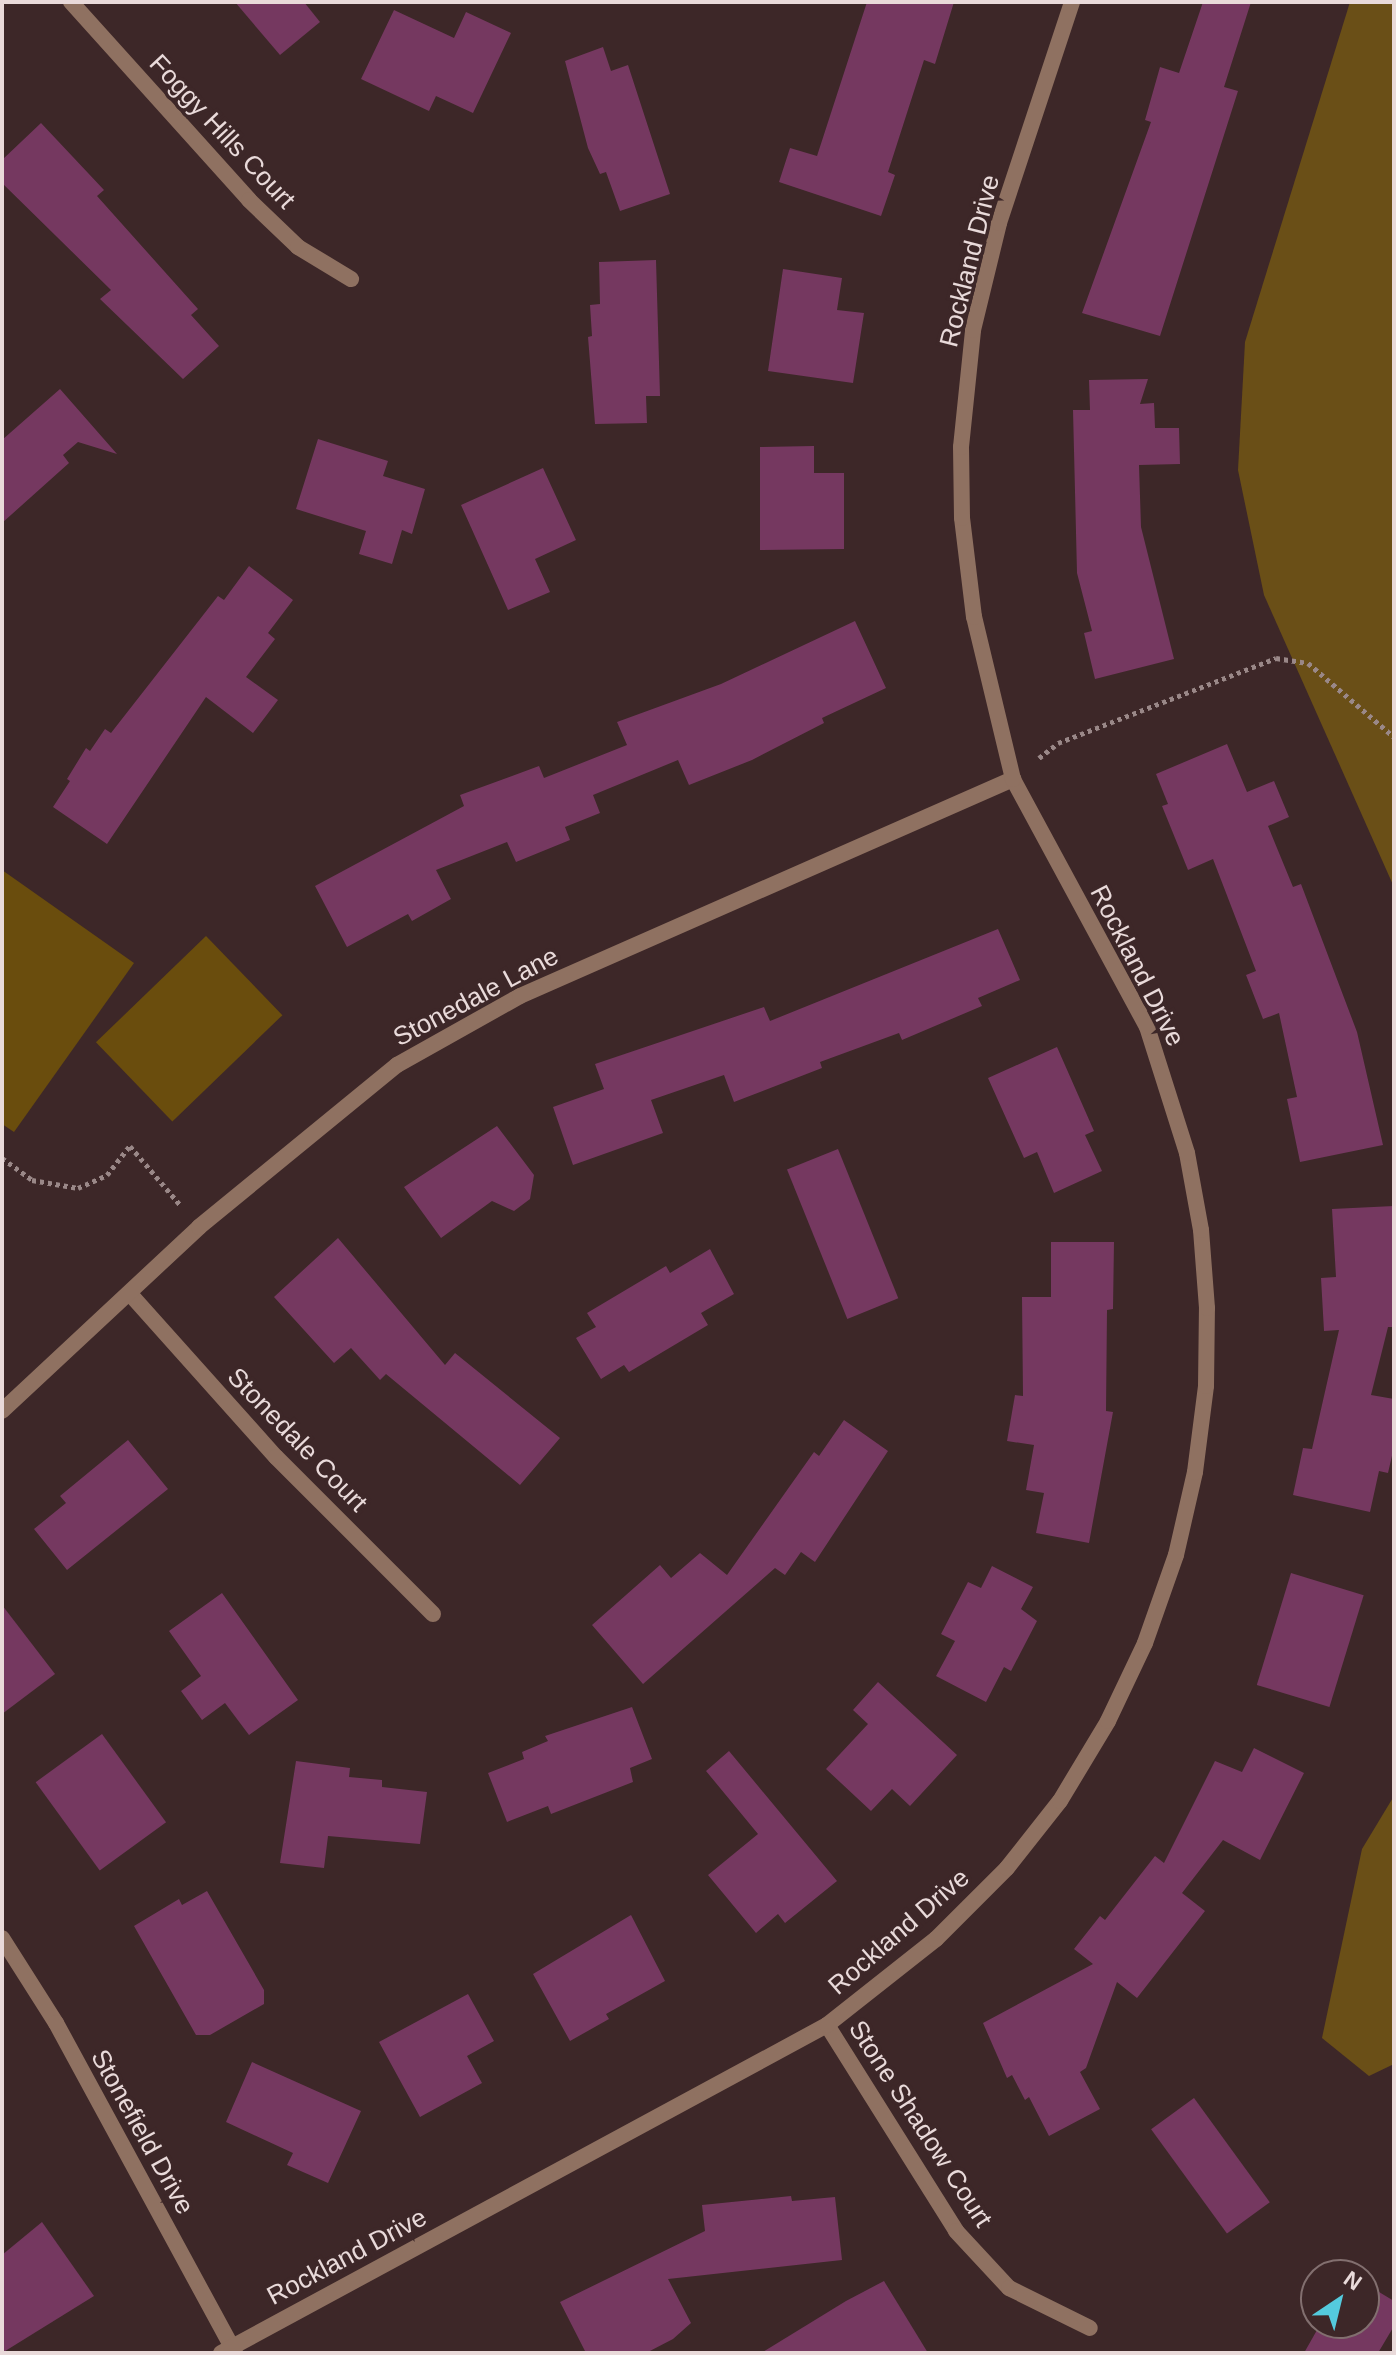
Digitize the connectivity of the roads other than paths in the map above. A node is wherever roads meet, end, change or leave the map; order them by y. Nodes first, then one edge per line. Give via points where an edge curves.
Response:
1 (71, 2) edge
2 (1072, 2) edge
3 (351, 279) dead end
4 (1013, 779) junction
5 (131, 1295) junction
6 (2, 1411) edge
7 (433, 1614) dead end
8 (2, 1938) edge
9 (827, 2025) junction
10 (1090, 2328) dead end
11 (229, 2351) edge

1 - 3 street, Foggy Hills Court via 249,200 298,247
2 - 4 street, Rockland Drive via 999,223 973,330 961,447 962,518 974,617
4 - 5 street, Stonedale Lane via 457,1028 340,1108 199,1227
4 - 9 street, Rockland Drive via 1147,1027 1187,1153 1207,1308 1206,1386 1195,1472 1176,1555 1145,1643 1108,1721 1060,1801 1007,1868 936,1939
5 - 6 street, Stonedale Lane
5 - 7 street, Stonedale Court via 276,1457
8 - 11 street, Stonefield Drive via 56,2023
9 - 10 street, Stone Shadow Court via 956,2231 1009,2288
9 - 11 street, Rockland Drive

